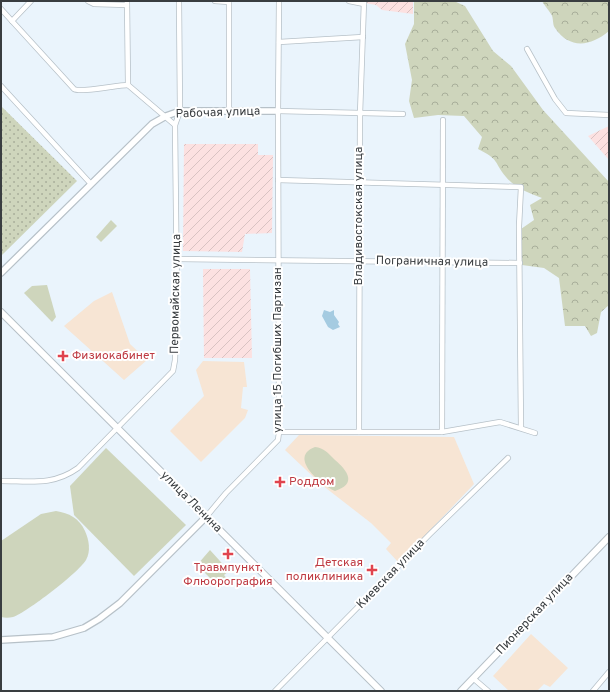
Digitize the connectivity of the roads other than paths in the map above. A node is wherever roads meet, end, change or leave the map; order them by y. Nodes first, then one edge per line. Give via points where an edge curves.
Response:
1 (31, 1) edge
2 (88, 1) edge
3 (179, 1) edge
4 (215, 1) edge
5 (279, 1) edge
6 (349, 1) edge
7 (229, 2) edge
8 (127, 3) edge
9 (364, 3) edge
10 (1, 9) edge
11 (12, 21) junction
12 (363, 37) junction
13 (279, 42) junction
14 (527, 49) dead end
15 (128, 85) junction
16 (1, 86) edge
17 (180, 111) junction
18 (229, 111) junction
19 (278, 111) junction
20 (360, 114) junction
21 (403, 114) dead end
22 (609, 115) edge
23 (166, 116) junction
24 (443, 120) dead end
25 (175, 125) junction
26 (278, 180) junction
27 (359, 183) junction
28 (91, 184) junction
29 (443, 186) junction
30 (177, 259) junction
31 (278, 261) junction
32 (359, 261) junction
33 (443, 261) junction
34 (520, 263) junction
35 (1, 273) edge
36 (1, 312) edge
37 (117, 428) junction
38 (521, 428) junction
39 (279, 432) junction
40 (359, 432) junction
41 (442, 432) junction
42 (535, 433) dead end
43 (508, 458) dead end
44 (1, 481) edge
45 (206, 517) junction
46 (609, 537) edge
47 (328, 638) junction
48 (1, 640) edge
49 (609, 672) edge
50 (474, 679) junction
51 (275, 691) edge
52 (381, 691) edge
53 (461, 691) edge
54 (488, 691) edge
55 (593, 691) edge

1 - 11 street
2 - 8 street via 94,4
3 - 17 street, Первомайская улица
4 - 7 street
5 - 13 street, улица 15 Погибших Партизан
6 - 9 street
7 - 18 street
8 - 15 street
9 - 12 street, Владивостокская улица
10 - 11 street
11 - 15 street via 77,91
12 - 13 street
12 - 20 street, Владивостокская улица
13 - 19 street, улица 15 Погибших Партизан
14 - 22 street via 555,99 566,113
15 - 23 street
16 - 28 street
17 - 18 street, Рабочая улица
17 - 23 street, Рабочая улица
17 - 25 street, Первомайская улица
18 - 19 street, Рабочая улица
19 - 20 street, Рабочая улица
19 - 26 street, улица 15 Погибших Партизан
20 - 21 street, Рабочая улица
20 - 27 street, Владивостокская улица
23 - 25 street
23 - 28 street, Рабочая улица via 152,124
24 - 29 street
25 - 30 street, Первомайская улица
26 - 27 street
26 - 31 street, улица 15 Погибших Партизан
27 - 29 street
27 - 32 street, Владивостокская улица
28 - 35 street, Рабочая улица
29 - 33 street
29 - 34 street via 521,187
30 - 31 street, Пограничная улица
30 - 37 street, Первомайская улица via 175,360 172,371
31 - 32 street, Пограничная улица
31 - 39 street, улица 15 Погибших Партизан
32 - 33 street, Пограничная улица
32 - 40 street, Владивостокская улица
33 - 34 street, Пограничная улица
33 - 41 street
34 - 38 street
36 - 37 main road, улица Ленина
37 - 44 street, Первомайская улица via 78,468 66,476 56,480
37 - 45 main road, улица Ленина
38 - 41 street via 500,422
38 - 42 street
39 - 40 street
39 - 45 street, улица 15 Погибших Партизан via 278,440
40 - 41 street
43 - 47 street, Киевская улица
45 - 47 main road, улица Ленина
45 - 48 street, улица 15 Погибших Партизан via 120,603 99,619 84,628 53,637
46 - 50 main road, Пионерская улица
47 - 51 street, Киевская улица
47 - 52 main road, улица Ленина
49 - 55 street
50 - 53 main road, Пионерская улица
50 - 54 street

